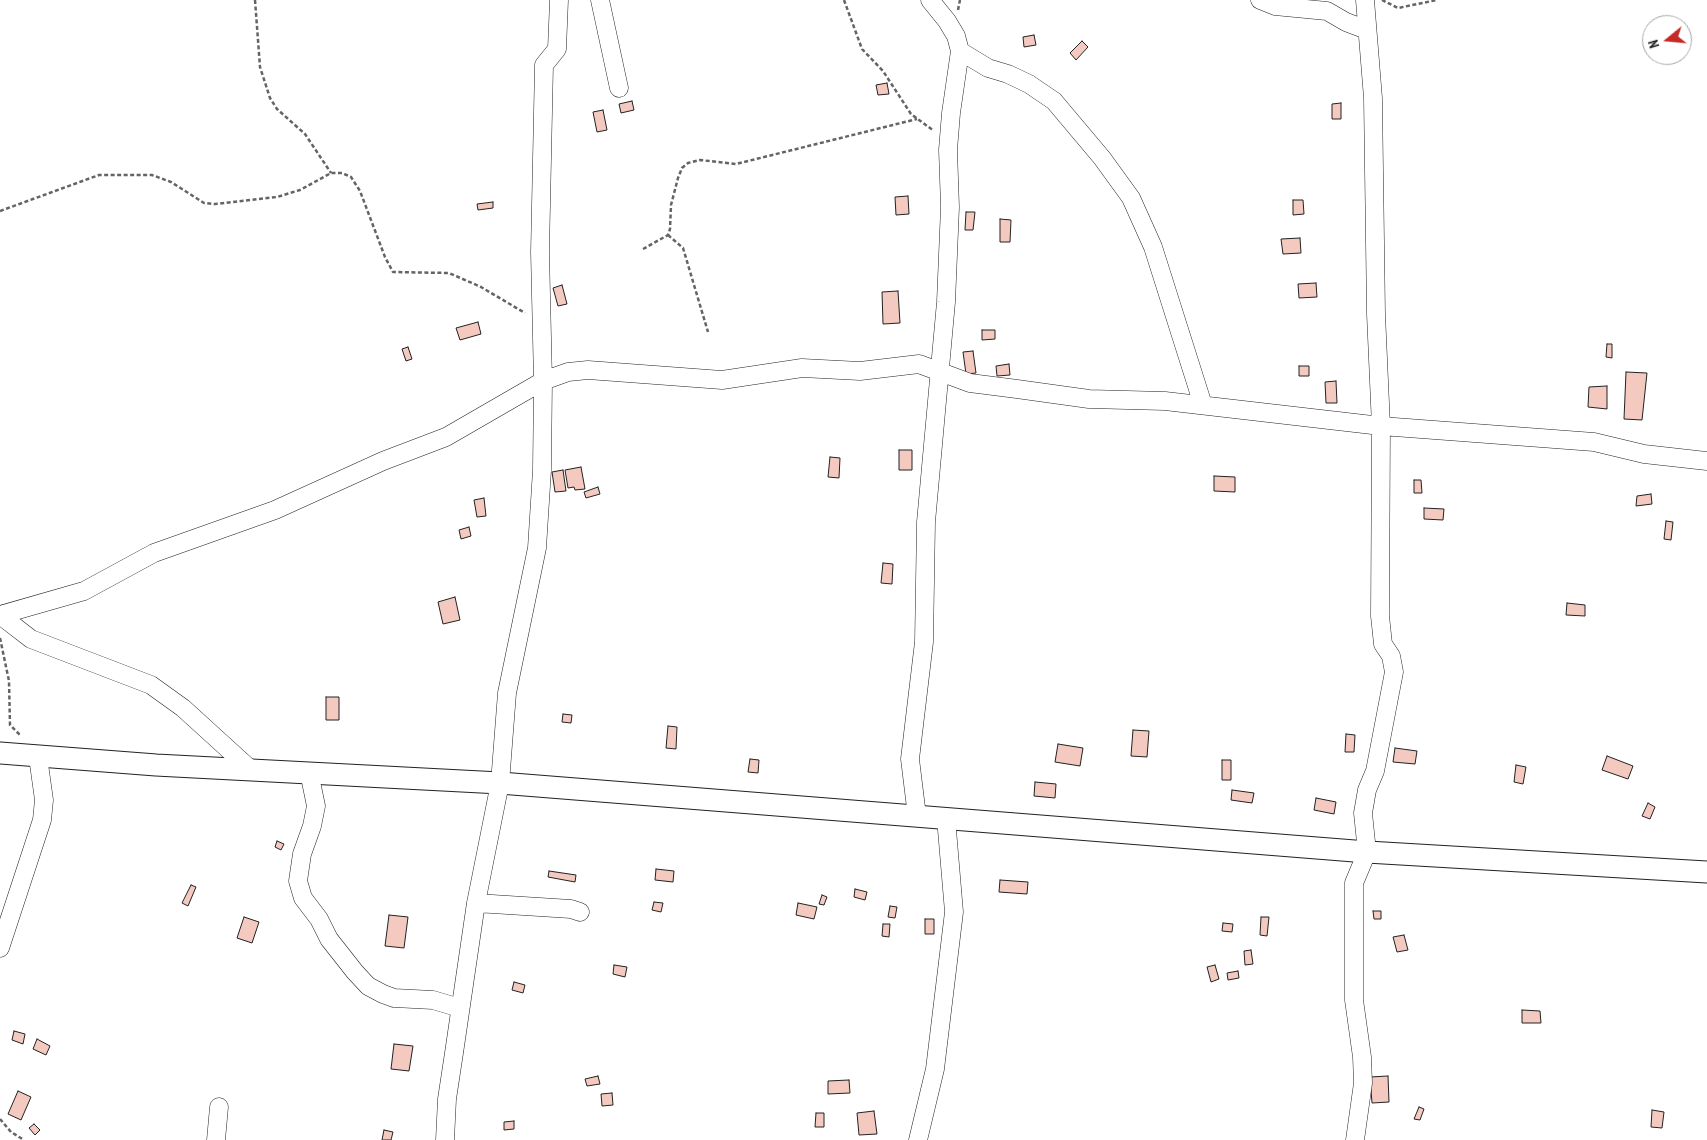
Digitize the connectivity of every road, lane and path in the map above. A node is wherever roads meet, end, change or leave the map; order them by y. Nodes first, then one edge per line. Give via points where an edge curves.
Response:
1 (255, 0) edge
2 (563, 0) edge
3 (600, 0) edge
4 (844, 0) edge
5 (930, 0) edge
6 (1260, 0) edge
7 (1365, 0) edge
8 (1382, 0) edge
9 (1437, 0) edge
10 (1367, 30) junction
11 (960, 51) junction
12 (619, 88) dead end
13 (917, 119) junction
14 (948, 150) junction
15 (331, 173) junction
16 (0, 211) edge
17 (668, 236) junction
18 (643, 249) dead end
19 (541, 322) junction
20 (708, 332) dead end
21 (940, 371) junction
22 (543, 381) junction
23 (1203, 405) junction
24 (1381, 426) junction
25 (1707, 461) edge
26 (0, 615) edge
27 (0, 638) edge
28 (0, 754) edge
29 (34, 756) junction
30 (250, 769) junction
31 (309, 772) junction
32 (500, 783) junction
33 (917, 816) junction
34 (946, 818) junction
35 (1367, 852) junction
36 (1707, 872) edge
37 (476, 903) junction
38 (580, 912) dead end
39 (0, 948) edge
40 (460, 1008) junction
41 (219, 1106) dead end
42 (0, 1120) edge
43 (24, 1140) edge
44 (216, 1140) edge
45 (445, 1140) edge
46 (918, 1140) edge
47 (1355, 1140) edge

1 - 15 path via 260,67 270,98 277,109 305,134
2 - 19 street via 557,49 544,65
3 - 12 street
4 - 13 path via 862,49 883,71
5 - 11 street via 956,36
6 - 10 street via 1275,6 1327,11
7 - 10 street
8 - 9 path via 1398,8
10 - 24 street via 1373,98
11 - 14 street
11 - 23 street via 988,68 1028,84 1054,101 1131,198 1153,247
13 - 14 path via 933,129
13 - 17 path via 736,164 700,160 688,164 682,168 678,178
14 - 21 street via 950,207
15 - 16 path via 300,190 277,197 215,204 204,203 171,182 152,175 99,175
15 - 19 path via 350,177 360,191 393,272 449,273 461,277
17 - 18 path
17 - 20 path via 678,241 686,253
19 - 22 street
21 - 22 street via 919,364 860,372 802,368 722,380 588,370 568,372
21 - 23 street via 970,383 1080,398
21 - 33 street via 926,522 924,642 910,759
22 - 26 street via 446,438 383,461 275,510 154,553 84,591
22 - 32 street via 537,548 507,693
23 - 24 street
24 - 25 street via 1594,442 1644,454
24 - 35 street via 1380,616 1384,644 1391,656 1394,672 1376,771 1367,790 1363,813
26 - 30 street via 31,639 151,685 183,708
27 - 29 path via 9,681 10,725
28 - 29 main road
29 - 30 main road
29 - 39 street via 44,800 42,820
30 - 31 main road
31 - 32 main road
31 - 40 street via 316,806 298,881 303,898 329,939 368,986 383,994 394,998 432,1000
32 - 33 main road
32 - 37 street
33 - 34 main road
34 - 35 main road
34 - 46 street via 954,912 935,1070
35 - 36 main road
35 - 47 street via 1354,883 1354,1000 1363,1084
37 - 38 street
37 - 40 street
40 - 45 street via 447,1099
41 - 44 street
42 - 43 path

